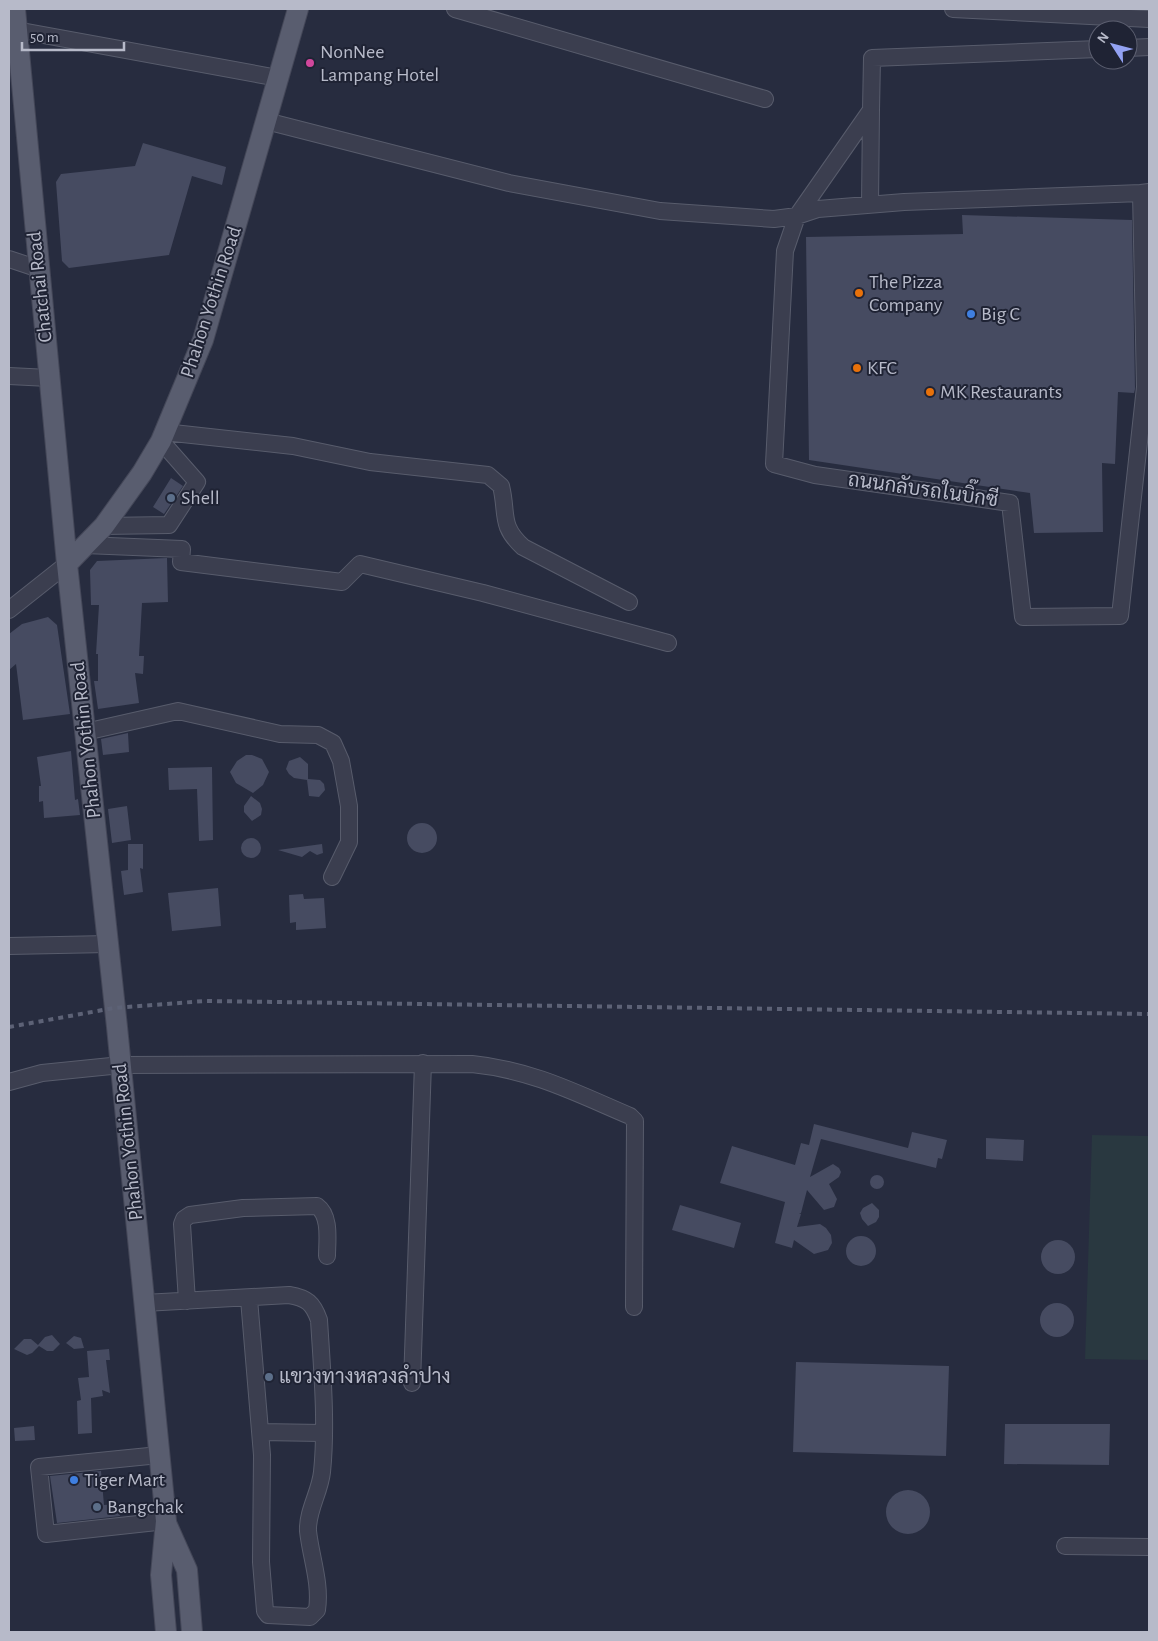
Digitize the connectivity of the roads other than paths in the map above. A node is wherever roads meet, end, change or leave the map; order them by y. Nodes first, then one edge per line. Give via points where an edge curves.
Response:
1 (15, 9) edge
2 (298, 9) edge
3 (455, 9) edge
4 (953, 9) edge
5 (1149, 19) edge
6 (16, 30) junction
7 (1088, 49) edge
8 (14, 64) edge
9 (278, 78) junction
10 (765, 99) dead end
11 (871, 110) junction
12 (266, 121) junction
13 (1145, 192) edge
14 (870, 205) junction
15 (797, 216) junction
16 (9, 259) edge
17 (39, 269) junction
18 (9, 376) edge
19 (49, 378) junction
20 (162, 436) junction
21 (104, 526) junction
22 (169, 526) junction
23 (85, 545) junction
24 (155, 548) junction
25 (68, 564) junction
26 (629, 602) dead end
27 (9, 610) edge
28 (668, 643) dead end
29 (85, 732) junction
30 (332, 877) dead end
31 (108, 944) junction
32 (9, 946) edge
33 (423, 1063) junction
34 (121, 1065) junction
35 (9, 1082) edge
36 (328, 1256) dead end
37 (249, 1299) junction
38 (188, 1301) junction
39 (144, 1304) junction
40 (634, 1307) dead end
41 (412, 1384) dead end
42 (260, 1432) junction
43 (322, 1433) junction
44 (159, 1455) junction
45 (166, 1521) junction
46 (1065, 1546) dead end
47 (1149, 1547) edge
48 (166, 1632) edge
49 (192, 1632) edge

1 - 6 main road, Chatchai Road
2 - 9 main road, Phahon Yothin Road
3 - 10 street
4 - 5 street
6 - 8 main road, Chatchai Road
6 - 9 street
7 - 11 street via 872,58
8 - 17 main road, Chatchai Road
9 - 12 main road, Phahon Yothin Road
11 - 14 street
11 - 15 street
12 - 15 street via 509,183 616,204 736,218
12 - 20 main road, Phahon Yothin Road via 203,340
13 - 14 street
13 - 15 street, ถนนกลับรถในบิ๊กซี via 1145,387 1120,616 1023,617 1010,503 815,475 774,464 785,251
14 - 15 street via 818,208
16 - 17 street
17 - 19 main road, Chatchai Road
18 - 19 street
19 - 25 main road, Chatchai Road
20 - 21 main road, Phahon Yothin Road via 142,473
20 - 22 street via 196,482
20 - 26 street via 293,446 370,462 488,475 501,486 507,527 523,547
21 - 22 street
21 - 23 main road, Phahon Yothin Road
22 - 24 street
23 - 24 street
23 - 25 main road, Phahon Yothin Road
24 - 28 street via 182,548 181,562 342,582 360,564 483,592
25 - 27 street
25 - 29 main road, Phahon Yothin Road
29 - 30 street via 178,711 280,734 318,735 333,743 341,761 349,806 349,842
29 - 31 main road, Phahon Yothin Road
31 - 32 street
31 - 34 main road, Phahon Yothin Road
33 - 34 street
33 - 40 street via 504,1067 542,1078 635,1121
33 - 41 street
34 - 35 street via 42,1073
34 - 39 main road, Phahon Yothin Road
36 - 38 street via 327,1227 317,1206 243,1208 190,1215 182,1224
37 - 38 street
37 - 42 street
37 - 43 street via 289,1295 309,1301 315,1308 319,1320
38 - 39 street
39 - 44 main road, Phahon Yothin Road
42 - 43 street
42 - 43 street via 266,1611 268,1615 303,1617 314,1615 318,1605 308,1530 321,1479
44 - 45 main road, Phahon Yothin Road
44 - 45 street via 39,1467 46,1534
45 - 48 main road, Phahon Yothin Road via 161,1575
45 - 49 main road, Phahon Yothin Road via 187,1570
46 - 47 street

